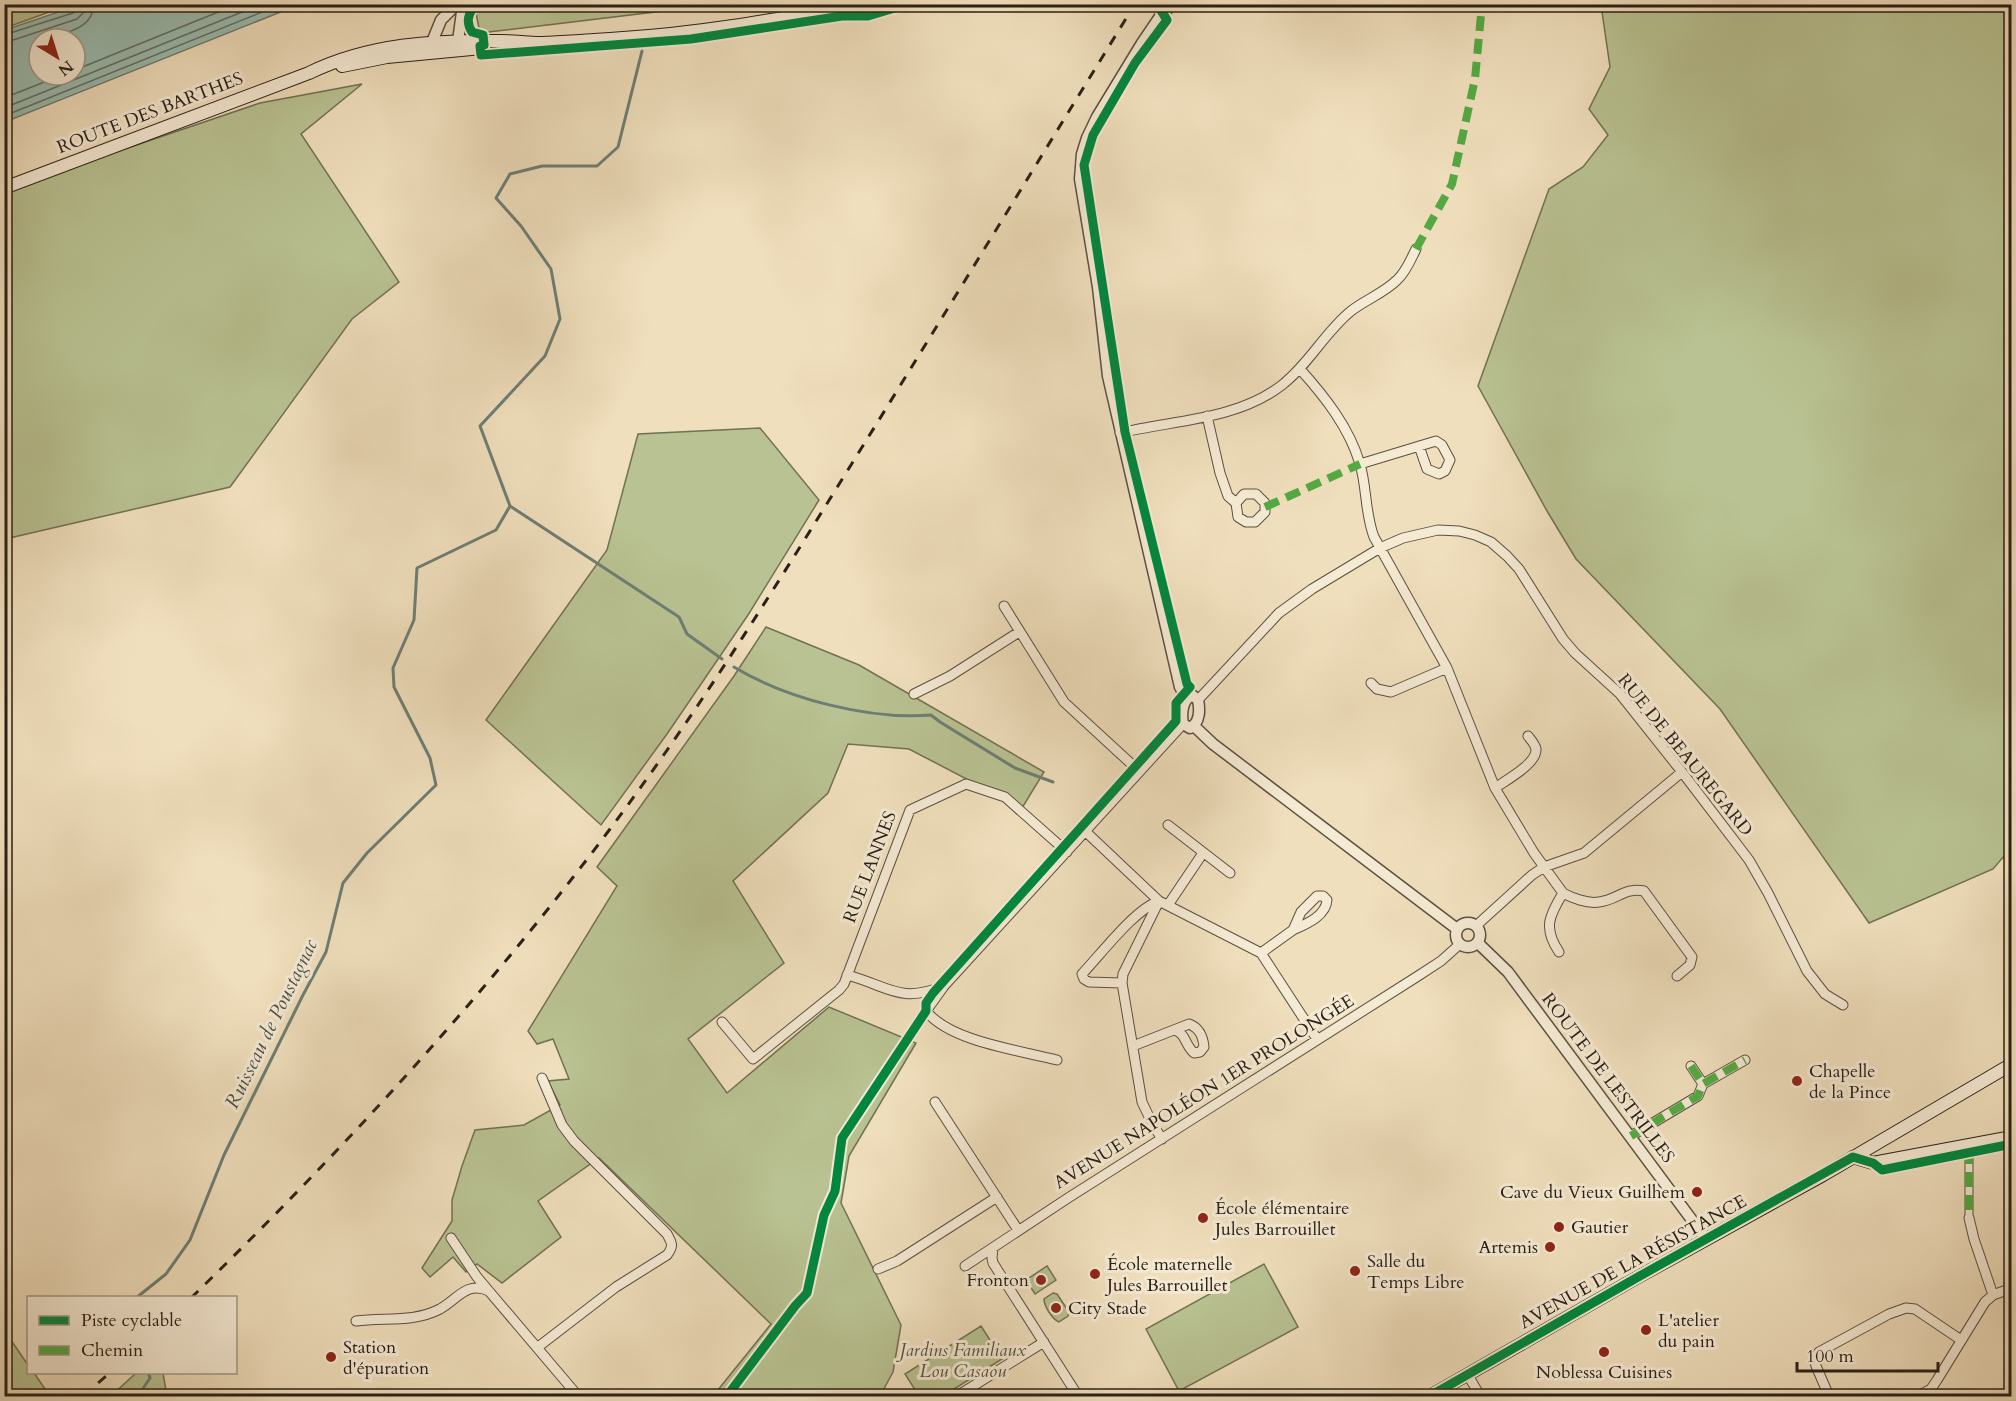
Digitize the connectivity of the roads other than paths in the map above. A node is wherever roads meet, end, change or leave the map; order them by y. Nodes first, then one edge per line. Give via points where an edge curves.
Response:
1 (457, 4) edge
2 (467, 4) edge
3 (863, 4) edge
4 (1172, 4) edge
5 (458, 41) junction
6 (540, 43) junction
7 (434, 47) junction
8 (309, 73) junction
9 (4, 188) edge
10 (1416, 249) dead end
11 (1300, 369) junction
12 (1207, 416) junction
13 (1120, 433) junction
14 (1419, 446) dead end
15 (1360, 464) junction
16 (1236, 503) dead end
17 (1380, 548) junction
18 (1004, 606) dead end
19 (1019, 632) junction
20 (1448, 668) junction
21 (1371, 682) dead end
22 (914, 694) dead end
23 (1186, 698) junction
24 (1198, 700) junction
25 (1188, 725) junction
26 (1528, 736) dead end
27 (1139, 771) junction
28 (1682, 772) junction
29 (1495, 788) junction
30 (1168, 825) dead end
31 (1085, 831) junction
32 (1067, 852) junction
33 (1203, 853) junction
34 (1544, 867) junction
35 (1230, 873) dead end
36 (1563, 893) junction
37 (1164, 903) junction
38 (1477, 926) junction
39 (1457, 929) junction
40 (1293, 930) dead end
41 (1478, 943) junction
42 (1460, 944) junction
43 (1559, 952) dead end
44 (1262, 953) junction
45 (847, 975) junction
46 (1677, 976) dead end
47 (1122, 982) junction
48 (945, 986) junction
49 (1843, 1005) dead end
50 (722, 1022) dead end
51 (1175, 1030) dead end
52 (1317, 1039) junction
53 (1133, 1046) junction
54 (1057, 1060) dead end
55 (1745, 1060) dead end
56 (2012, 1064) edge
57 (1691, 1066) dead end
58 (542, 1078) dead end
59 (1702, 1084) junction
60 (935, 1102) dead end
61 (1631, 1136) junction
62 (2012, 1137) edge
63 (1162, 1139) junction
64 (1969, 1145) junction
65 (1853, 1157) junction
66 (997, 1197) junction
67 (1970, 1218) joint
68 (1018, 1230) junction
69 (451, 1238) dead end
70 (1706, 1239) junction
71 (993, 1248) junction
72 (966, 1266) dead end
73 (878, 1269) dead end
74 (2012, 1288) edge
75 (491, 1292) junction
76 (1993, 1295) junction
77 (356, 1321) dead end
78 (1961, 1340) junction
79 (1044, 1342) junction
80 (538, 1347) junction
81 (1468, 1375) junction
82 (578, 1396) edge
83 (957, 1396) edge
84 (1078, 1396) edge
85 (1430, 1396) edge
86 (1480, 1396) edge
87 (1829, 1396) edge
88 (1918, 1396) edge

1 - 7 street via 441,20
2 - 5 street
3 - 6 main road via 692,32
4 - 13 street via 1142,43 1097,117 1080,167 1108,376
5 - 6 main road
5 - 7 main road
6 - 7 main road
7 - 8 main road, ROUTE DES BARTHES
7 - 8 main road, ROUTE DES BARTHES via 396,46 360,53
8 - 9 main road, ROUTE DES BARTHES
10 - 11 street via 1398,279 1343,318
11 - 12 street via 1265,396
11 - 15 street via 1340,419
12 - 13 street
12 - 16 street via 1222,481
13 - 23 street via 1180,687
14 - 15 street
15 - 17 street via 1369,524
17 - 20 street
17 - 24 street, RUE DE BEAUREGARD via 1278,614
17 - 28 street, RUE DE BEAUREGARD via 1438,530 1459,531 1491,542 1519,569 1563,639 1620,694
18 - 19 street
19 - 22 street
19 - 27 street via 1064,702
20 - 21 street via 1391,692 1377,689
20 - 29 street
23 - 24 street via 1192,695
23 - 25 street
24 - 25 street via 1198,720
25 - 27 street
25 - 39 street
26 - 29 street via 1536,746 1535,757
27 - 31 street
28 - 34 street via 1584,853
28 - 49 street, RUE DE BEAUREGARD via 1749,860 1807,971 1825,994
29 - 34 street
30 - 33 street
31 - 32 street
31 - 37 street
32 - 45 street, RUE LANNES via 1005,797 966,784 910,810
32 - 48 street
33 - 35 street
33 - 37 street
34 - 36 street
34 - 38 street via 1511,892
36 - 43 street via 1551,912 1550,938
36 - 46 street via 1599,902 1633,889 1644,891 1692,957 1690,965
37 - 44 street
37 - 47 street
37 - 47 street via 1149,905 1137,915 1082,974 1089,982
38 - 39 street via 1468,922
38 - 41 street via 1481,932
39 - 42 street
40 - 44 street
41 - 42 street via 1471,947
41 - 61 street, ROUTE DE LESTRILLES via 1508,972
42 - 52 street, AVENUE NAPOLÉON 1ER PROLONGÉE via 1442,961
44 - 52 street
45 - 48 street via 903,995
45 - 50 street, RUE LANNES via 839,990 753,1059
47 - 53 street
48 - 54 street via 926,1011 934,1021 970,1038
51 - 53 street
52 - 63 street, AVENUE NAPOLÉON 1ER PROLONGÉE
53 - 63 street via 1142,1102
55 - 59 street
56 - 65 main road, AVENUE DE LA RÉSISTANCE
57 - 59 street
58 - 80 street via 562,1125 574,1141 667,1234 672,1249
59 - 61 street via 1698,1096
60 - 66 street
61 - 70 street, ROUTE DE LESTRILLES
62 - 64 main road
63 - 68 street, AVENUE NAPOLÉON 1ER PROLONGÉE
64 - 65 main road via 1873,1163
64 - 67 street
65 - 70 main road, AVENUE DE LA RÉSISTANCE
66 - 68 street
66 - 73 street
67 - 76 street
68 - 71 street, AVENUE NAPOLÉON 1ER PROLONGÉE
69 - 75 street
70 - 81 main road, AVENUE DE LA RÉSISTANCE
71 - 72 street, AVENUE NAPOLÉON 1ER PROLONGÉE
71 - 79 street via 993,1263
74 - 76 street
75 - 77 street via 471,1288 439,1310 423,1315
75 - 80 street
76 - 78 street
78 - 87 street via 1914,1309 1889,1314 1819,1352 1816,1366
78 - 88 street via 1937,1380
79 - 83 street
79 - 84 street
80 - 82 street
81 - 85 main road, AVENUE DE LA RÉSISTANCE
81 - 86 street

